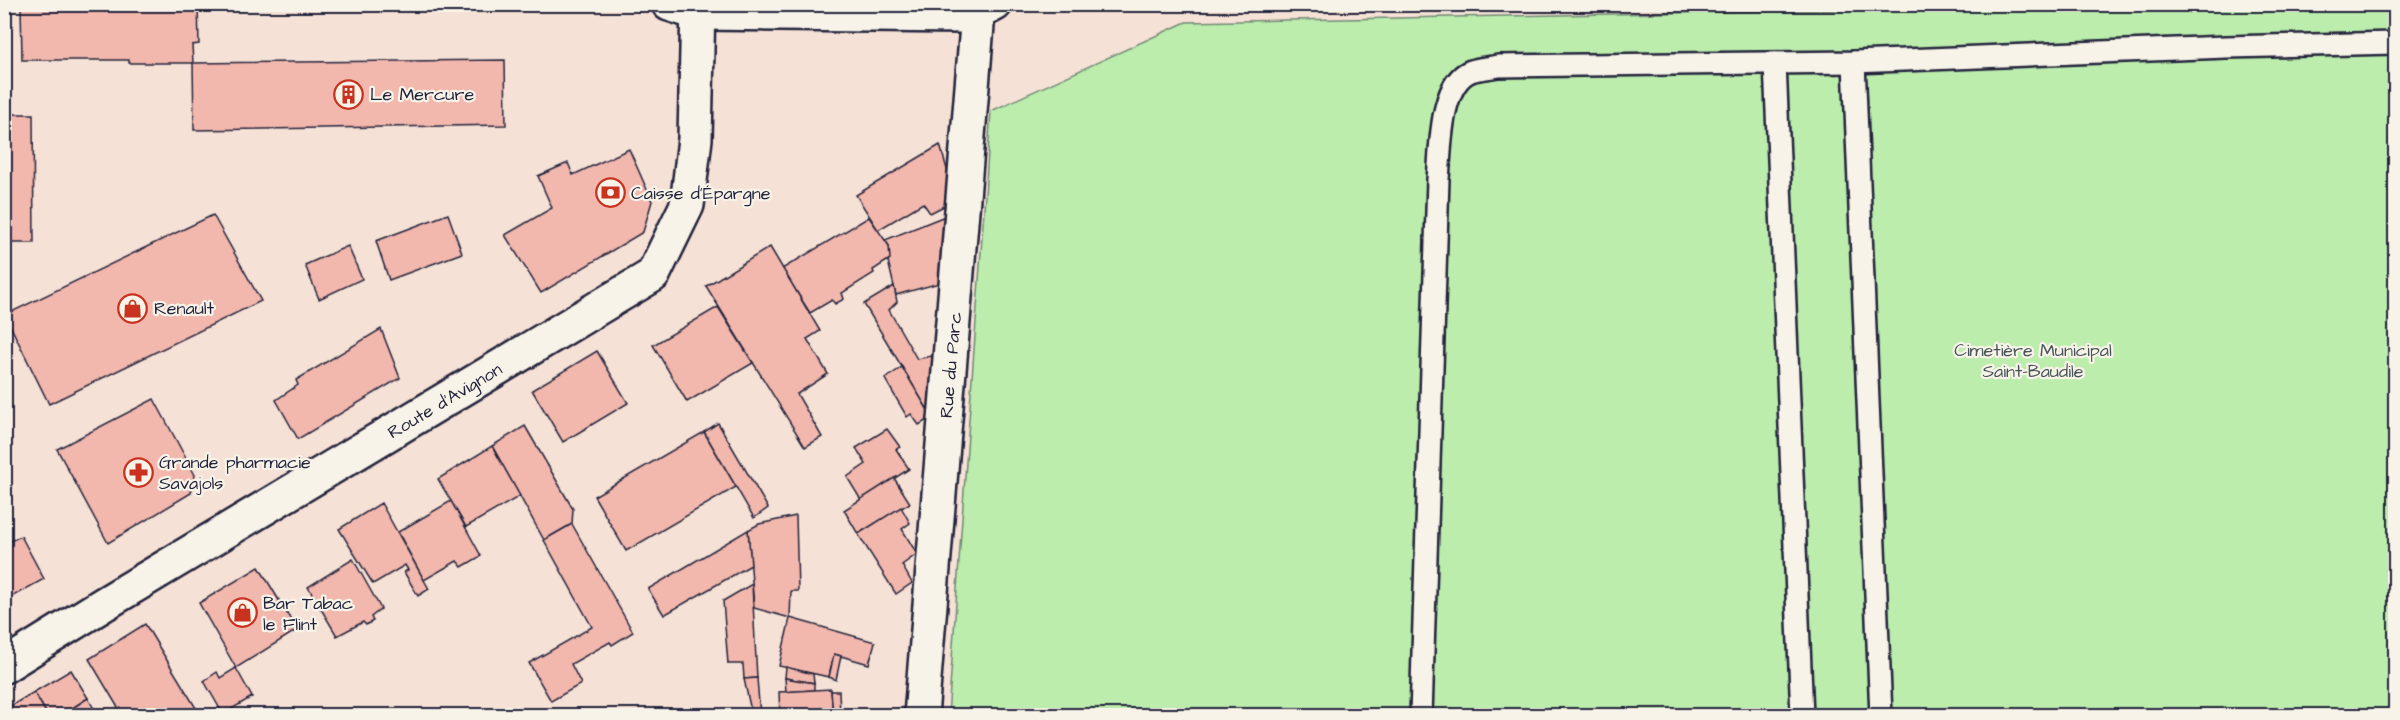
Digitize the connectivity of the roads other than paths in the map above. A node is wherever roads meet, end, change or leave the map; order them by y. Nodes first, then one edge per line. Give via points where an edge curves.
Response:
1 (688, 7) edge
2 (987, 9) edge
3 (2396, 43) edge
4 (1854, 62) junction
5 (1775, 63) junction
6 (4, 666) edge
7 (921, 716) edge
8 (1421, 716) edge
9 (1802, 716) edge
10 (1881, 716) edge

1 - 2 main road, Route d'Avignon via 961,16
1 - 6 main road, Route d'Avignon via 695,139 687,205 653,275
2 - 7 main road, Rue du Parc
3 - 4 lane
4 - 5 lane
4 - 10 lane
5 - 8 lane via 1498,66 1471,71 1459,78 1449,93 1438,179
5 - 9 lane

